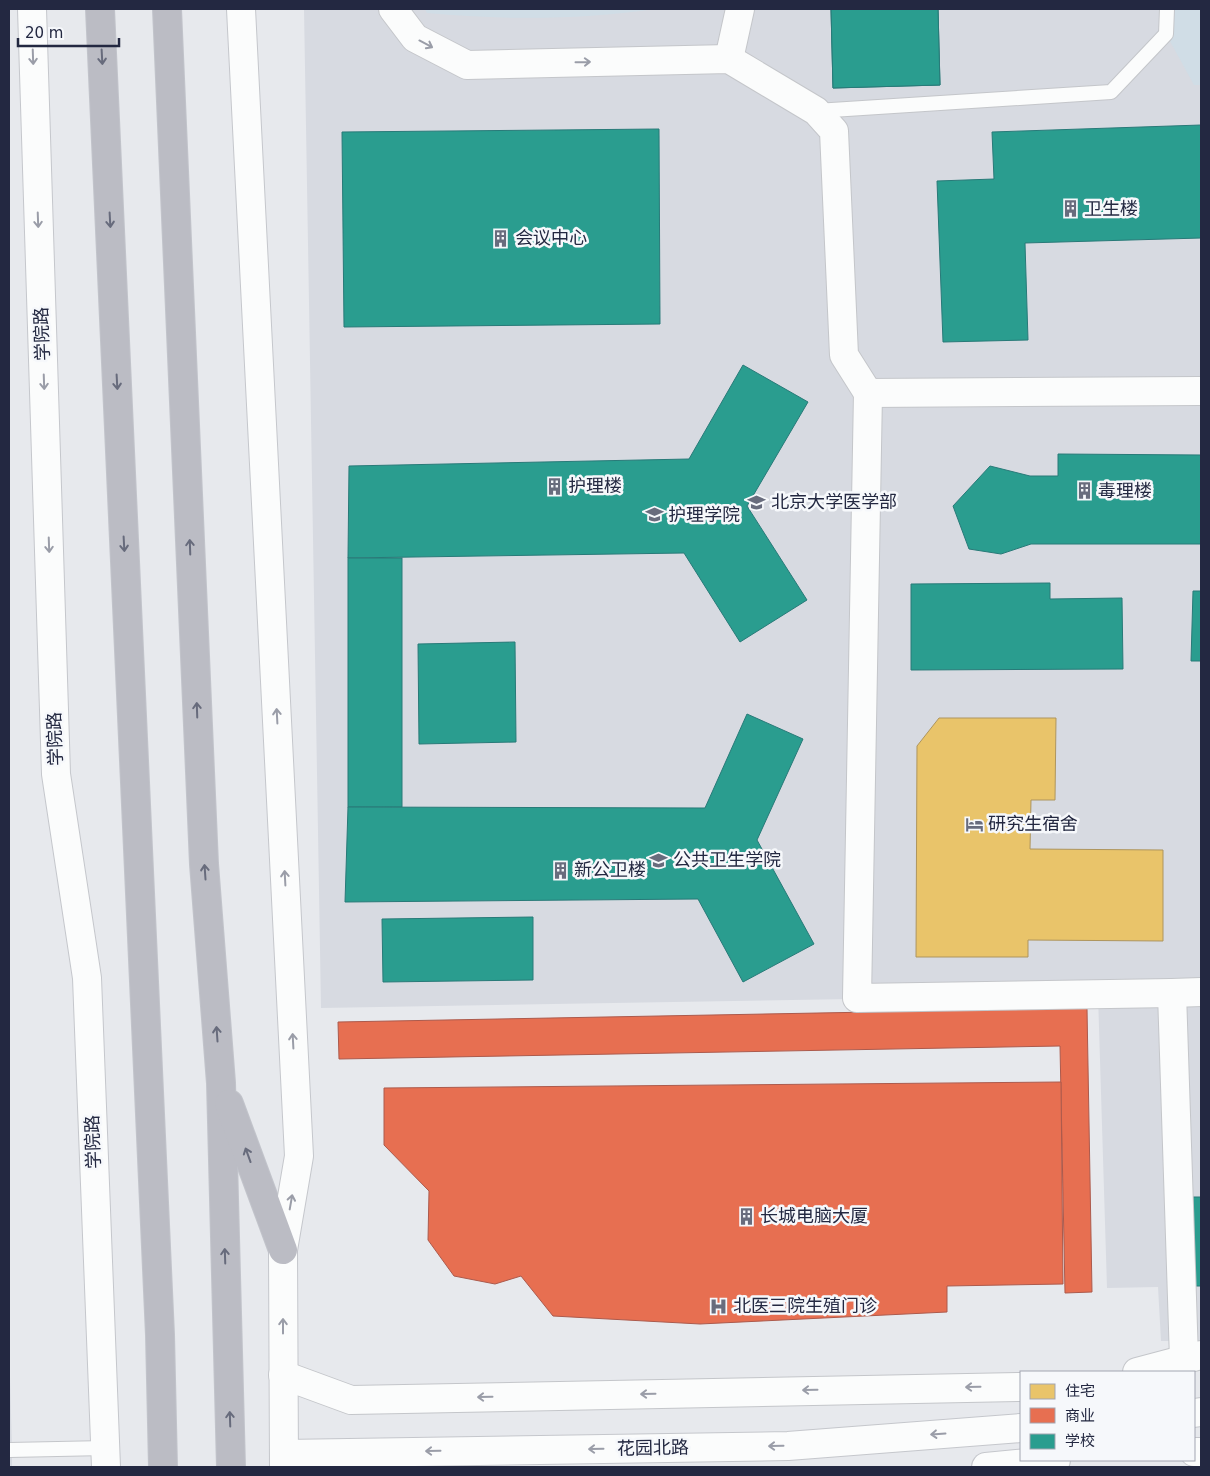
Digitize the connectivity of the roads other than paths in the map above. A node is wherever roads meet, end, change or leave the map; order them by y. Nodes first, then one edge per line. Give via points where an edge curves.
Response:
1 (32, 9) edge
2 (100, 9) edge
3 (167, 9) edge
4 (241, 9) edge
5 (393, 9) edge
6 (740, 9) edge
7 (1167, 9) edge
8 (728, 59) junction
9 (816, 111) junction
10 (1201, 391) edge
11 (868, 393) junction
12 (1172, 992) junction
13 (1201, 992) edge
14 (220, 1083) junction
15 (283, 1250) junction
16 (1193, 1357) edge
17 (1141, 1371) edge
18 (283, 1375) junction
19 (1020, 1387) edge
20 (1020, 1428) edge
21 (9, 1450) edge
22 (106, 1458) edge
23 (284, 1460) edge
24 (1046, 1461) edge
25 (163, 1467) edge
26 (231, 1467) edge
27 (986, 1467) edge

1 -> 22 street, 学院路 via 56,774 87,978
2 -> 25 highway via 160,1335
14 -> 3 highway via 204,864
15 -> 4 street via 299,1156
5 -> 8 street via 414,38 467,65
6 - 8 street
7 - 9 lane via 1166,34 1110,92
8 - 9 street
9 - 11 street via 834,130 844,355
10 - 11 street
11 - 12 street via 857,998
12 - 13 street
12 - 16 street
15 -> 14 highway
26 -> 14 highway
18 -> 15 street
16 - 17 street
19 -> 18 street via 351,1400
18 - 23 street
20 -> 23 street, 花园北路 via 788,1446
21 - 22 lane
24 - 27 street

